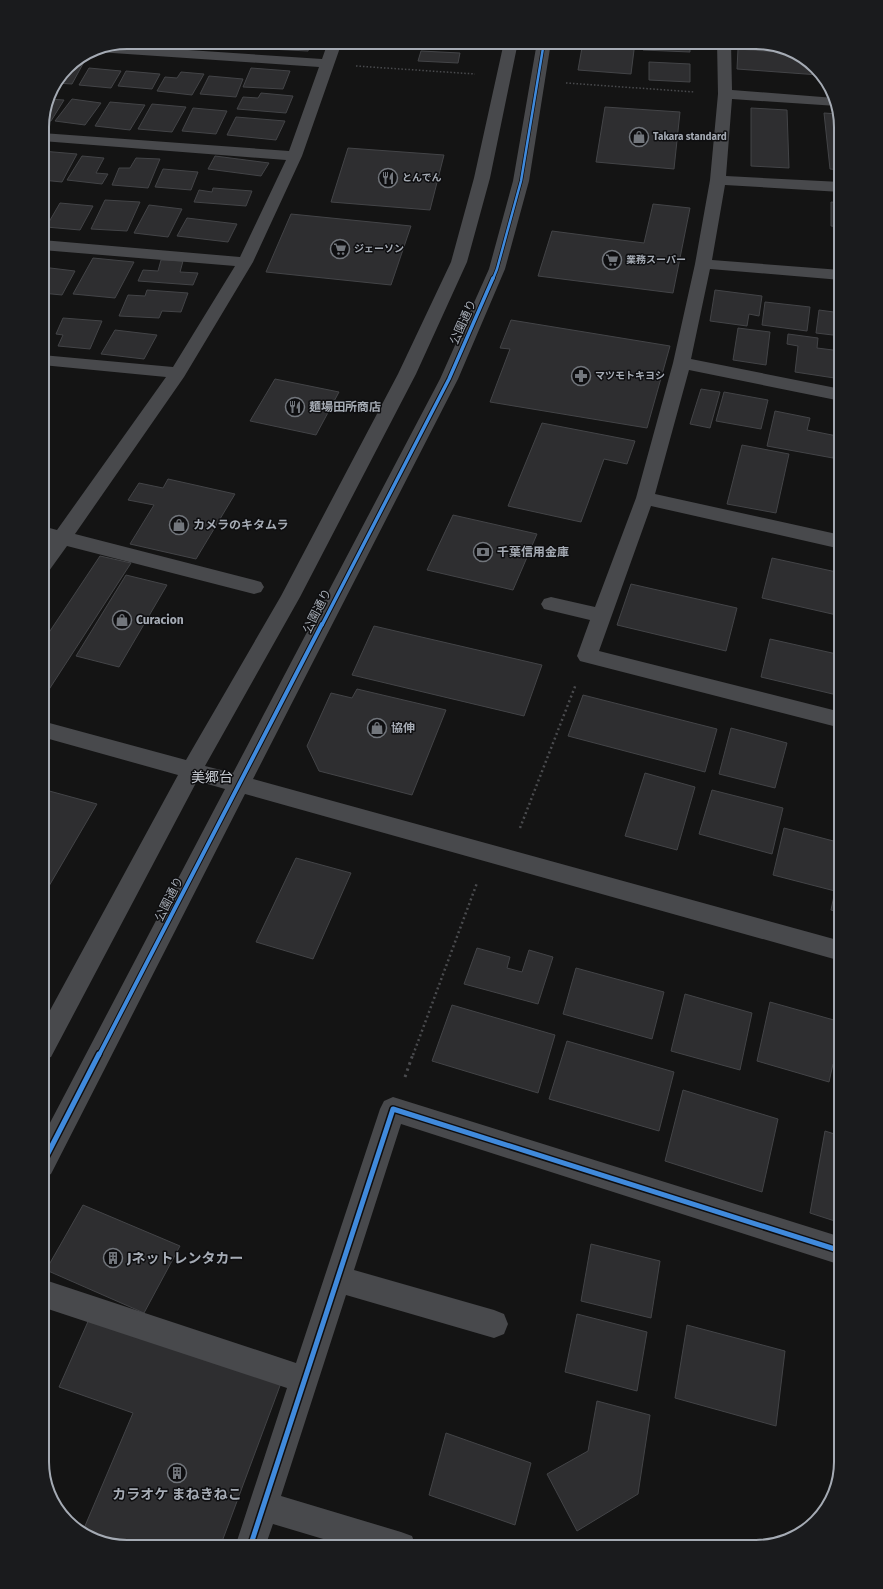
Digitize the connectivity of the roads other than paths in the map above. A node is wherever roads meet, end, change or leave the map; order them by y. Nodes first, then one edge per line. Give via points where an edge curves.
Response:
1 (332, 49) edge
2 (510, 49) edge
3 (543, 49) edge
4 (724, 49) edge
5 (119, 50) edge
6 (327, 64) junction
7 (725, 94) junction
8 (830, 102) edge
9 (49, 138) edge
10 (295, 156) junction
11 (718, 180) junction
12 (834, 187) edge
13 (49, 246) edge
14 (244, 262) junction
15 (703, 264) junction
16 (834, 274) edge
17 (49, 361) edge
18 (682, 364) junction
19 (178, 373) junction
20 (834, 394) edge
21 (645, 498) junction
22 (49, 534) edge
23 (62, 538) junction
24 (834, 540) edge
25 (49, 556) edge
26 (254, 587) dead end
27 (551, 604) dead end
28 (602, 616) junction
29 (834, 718) edge
30 (49, 731) edge
31 (191, 771) junction
32 (239, 784) junction
33 (834, 949) edge
34 (49, 1036) edge
35 (49, 1151) edge
36 (834, 1250) edge
37 (338, 1279) junction
38 (49, 1295) edge
39 (494, 1324) dead end
40 (305, 1380) junction
41 (263, 1506) junction
42 (252, 1540) edge
43 (377, 1540) edge

1 - 6 street
2 - 31 street via 482,178 459,262 400,388 290,597
3 - 32 street, 公園通り via 521,181 497,269 448,379
4 - 7 street
5 - 6 street
6 - 10 street
7 - 8 street
7 - 11 street
9 - 10 street
10 - 14 street
11 - 12 street
11 - 15 street
13 - 14 street
14 - 19 street
15 - 16 street
15 - 18 street
17 - 19 street
18 - 20 street
18 - 21 street
19 - 23 street
21 - 24 street
21 - 28 street
22 - 23 street
23 - 25 street
23 - 26 street
27 - 28 street
28 - 29 street via 588,656
30 - 31 street
31 - 32 street
31 - 34 street
32 - 33 street
32 - 35 street, 公園通り
36 - 37 street via 393,1109
37 - 39 street
37 - 40 street
38 - 40 street
40 - 41 street
41 - 42 street
41 - 43 street

